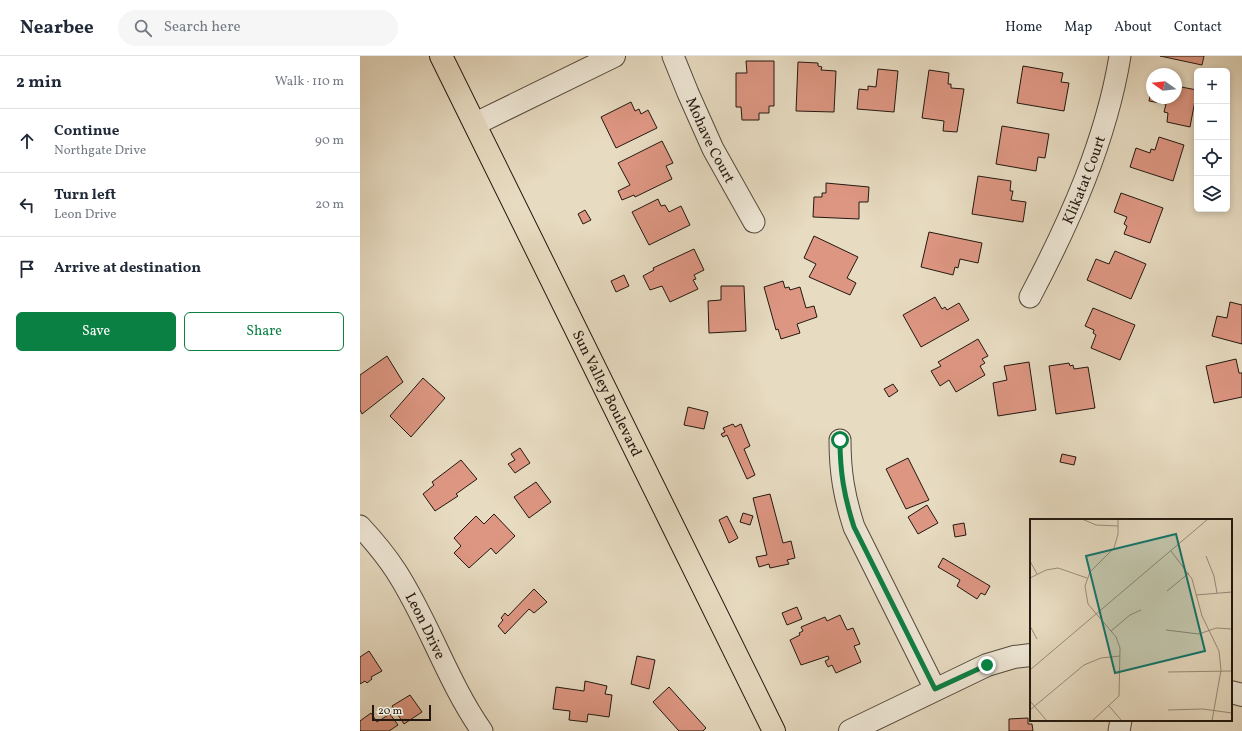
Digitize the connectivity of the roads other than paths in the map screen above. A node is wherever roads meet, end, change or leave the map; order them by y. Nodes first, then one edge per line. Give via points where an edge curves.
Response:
1 (441, 56) edge
2 (614, 56) edge
3 (673, 56) edge
4 (1120, 56) edge
5 (475, 124) junction
6 (754, 222) dead end
7 (1030, 297) dead end
8 (840, 440) dead end
9 (360, 526) edge
10 (1030, 655) edge
11 (935, 689) junction
12 (1232, 692) edge
13 (1242, 695) edge
14 (1121, 721) edge
15 (482, 731) edge
16 (774, 731) edge
17 (850, 731) edge
18 (1119, 731) edge

1 - 5 main road, Sun Valley Boulevard
2 - 5 street
3 - 6 street, Mohave Court via 714,149
4 - 7 street, Klikatat Court via 1100,134 1081,190 1057,246
5 - 16 main road, Sun Valley Boulevard
8 - 11 street via 844,498 854,527
9 - 15 street, Leon Drive via 397,571 466,707
10 - 11 street via 987,665
11 - 17 street
12 - 13 street
14 - 18 street

